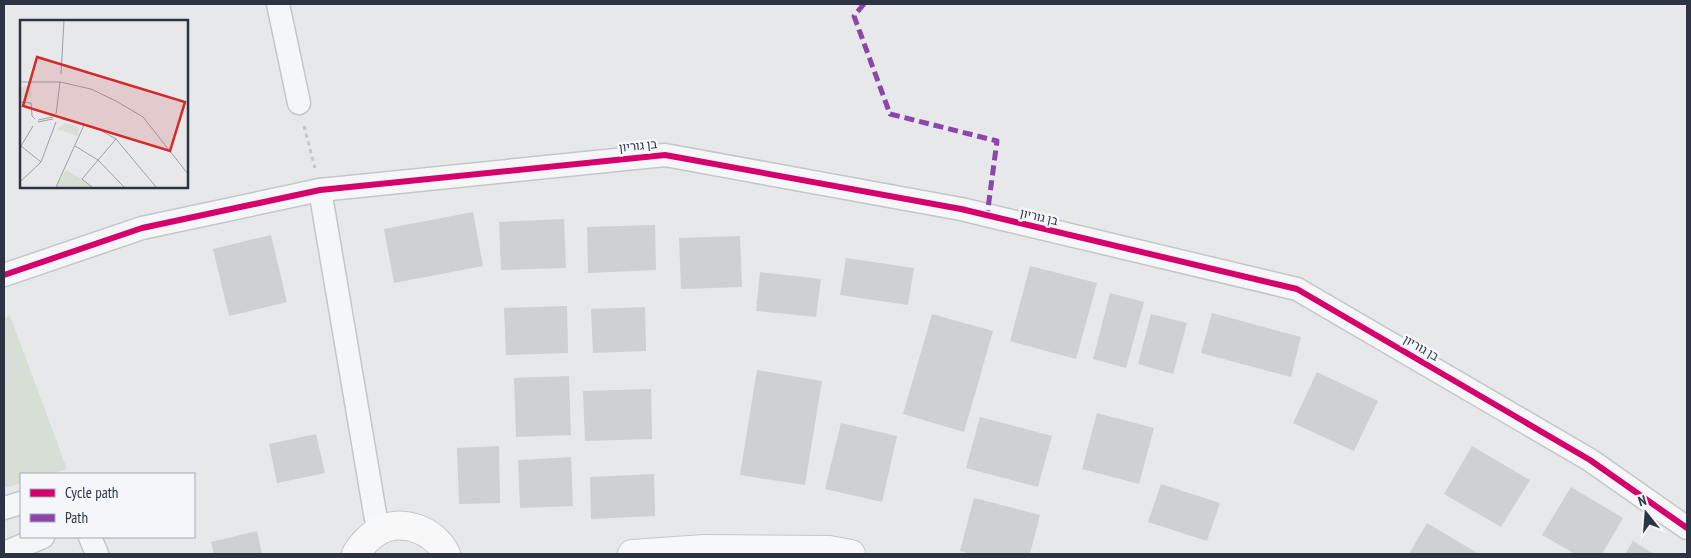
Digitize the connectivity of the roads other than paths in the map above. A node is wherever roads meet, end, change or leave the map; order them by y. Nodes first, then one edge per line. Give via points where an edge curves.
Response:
1 (278, 4) edge
2 (299, 103) road end
3 (320, 190) junction
4 (4, 275) edge
5 (20, 503) edge
6 (4, 508) edge
7 (1687, 528) edge
8 (378, 531) junction
9 (41, 538) edge
10 (90, 538) edge
11 (704, 552) edge
12 (4, 553) edge
13 (97, 554) edge
14 (356, 554) edge
15 (446, 554) edge
16 (632, 554) edge
17 (851, 554) edge

1 - 2 street
3 - 4 street, בן גוריון via 142,228
3 - 7 street, בן גוריון via 665,155 961,209 1297,289 1590,460
3 - 8 street
5 - 6 street
8 - 14 street via 364,541
8 - 15 street via 393,526 423,530 436,539
9 - 12 street
10 - 13 street
11 - 16 street
11 - 17 street via 829,550

